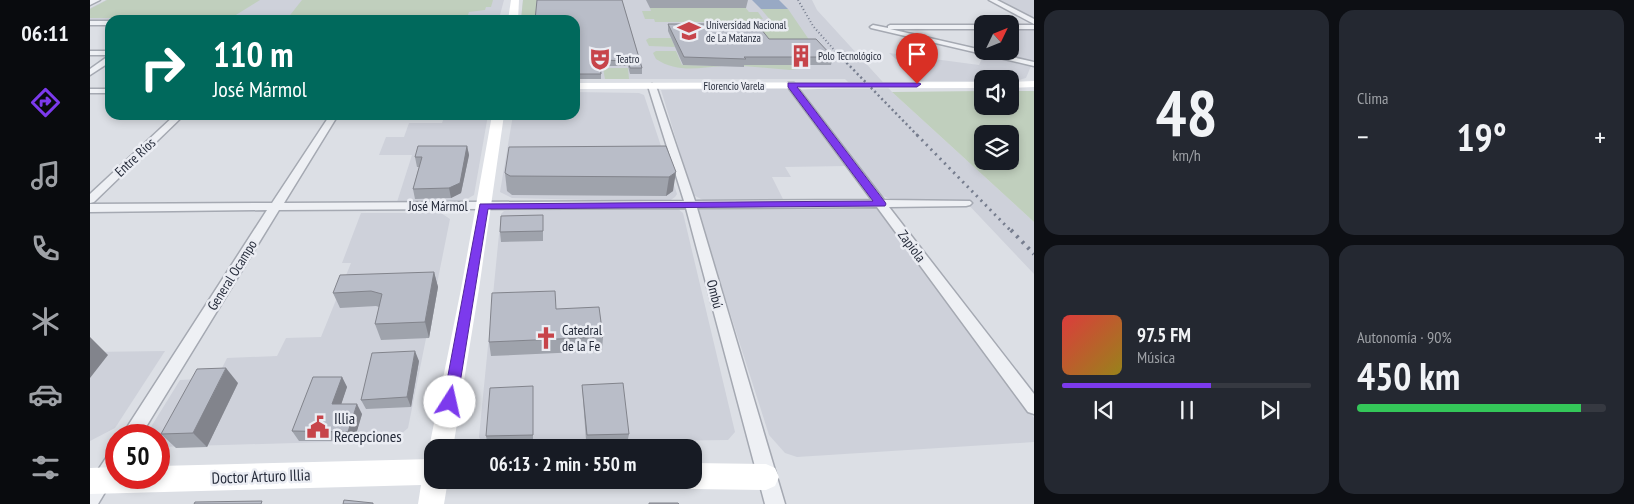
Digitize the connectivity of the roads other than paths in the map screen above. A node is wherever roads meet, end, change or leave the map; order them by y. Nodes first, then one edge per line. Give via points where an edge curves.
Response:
1 (96, 0) edge
2 (515, 0) edge
3 (992, 0) edge
4 (90, 3) edge
5 (514, 15) edge
6 (1034, 22) edge
7 (90, 23) edge
8 (105, 23) edge
9 (974, 27) edge
10 (1019, 27) edge
11 (1034, 27) edge
12 (974, 50) edge
13 (90, 53) edge
14 (105, 53) edge
15 (1017, 60) edge
16 (105, 62) edge
17 (1034, 64) edge
18 (90, 73) edge
19 (791, 85) junction
20 (974, 85) edge
21 (1019, 85) edge
22 (1034, 85) edge
23 (580, 86) edge
24 (652, 86) junction
25 (90, 91) edge
26 (105, 91) edge
27 (175, 120) edge
28 (331, 120) edge
29 (497, 120) edge
30 (90, 200) edge
31 (966, 203) dead end
32 (881, 204) junction
33 (483, 206) junction
34 (691, 206) junction
35 (275, 207) junction
36 (90, 208) edge
37 (1034, 407) edge
38 (138, 424) edge
39 (443, 439) edge
40 (105, 472) edge
41 (424, 472) edge
42 (702, 476) edge
43 (766, 477) junction
44 (94, 486) edge
45 (434, 489) edge
46 (431, 504) edge
47 (775, 504) edge

1 - 4 street
2 - 5 main road
3 - 6 street
7 - 8 street
9 - 12 street via 873,27
10 - 11 street
13 - 14 street
15 - 17 street
16 - 18 street
19 - 20 main road, Florencio Varela
19 - 24 main road, Florencio Varela
19 - 32 street, Zapiola
21 - 22 main road
23 - 24 main road, Florencio Varela
24 - 34 street, Ombú
25 - 26 street
27 - 30 street, Entre Ríos
28 - 35 street, General Ocampo
29 - 33 main road
31 - 32 street, José Mármol
32 - 34 street, José Mármol
32 - 37 street, Zapiola
33 - 34 street, José Mármol
33 - 35 street, José Mármol
33 - 39 main road
34 - 43 street, Ombú
35 - 36 street, José Mármol
35 - 38 street, General Ocampo
40 - 44 street
41 - 44 main road, Doctor Arturo Illia
42 - 43 main road
43 - 47 street, Ombú
45 - 46 main road

